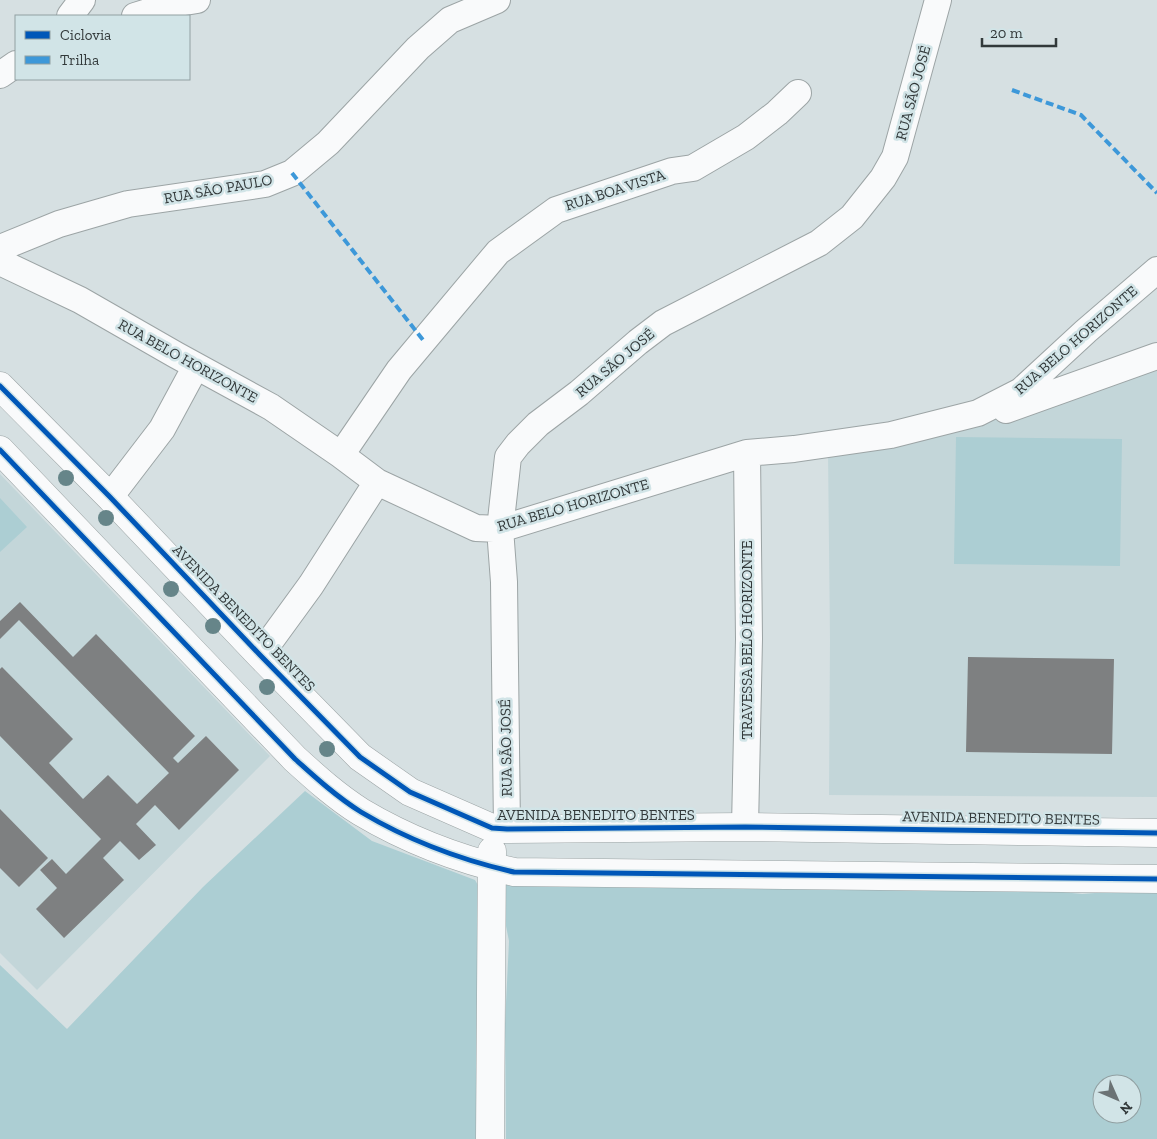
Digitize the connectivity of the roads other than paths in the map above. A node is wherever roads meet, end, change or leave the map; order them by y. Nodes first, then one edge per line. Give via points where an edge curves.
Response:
1 (82, 0) edge
2 (197, 0) edge
3 (497, 0) edge
4 (938, 0) edge
5 (71, 15) edge
6 (138, 15) edge
7 (15, 65) edge
8 (0, 75) edge
9 (798, 93) dead end
10 (0, 248) edge
11 (0, 262) edge
12 (1157, 270) edge
13 (1157, 356) edge
14 (196, 366) junction
15 (0, 386) edge
16 (978, 412) junction
17 (0, 450) edge
18 (747, 453) junction
19 (341, 455) junction
20 (376, 482) junction
21 (110, 497) junction
22 (500, 529) junction
23 (260, 655) junction
24 (745, 827) junction
25 (499, 828) junction
26 (1157, 833) edge
27 (492, 867) junction
28 (1157, 879) edge
29 (490, 1139) edge

1 - 5 street
2 - 6 street
3 - 10 street, RUA SÃO PAULO via 450,20 418,48 328,142 292,173 265,184 128,204 59,224
4 - 22 street, RUA SÃO JOSÉ via 895,157 852,217 819,242 663,323 538,424 508,457
7 - 8 street
9 - 19 street, RUA BOA VISTA via 746,137 693,168 672,171 556,210 498,252 399,370
11 - 14 street, RUA BELO HORIZONTE via 80,300
12 - 16 street, RUA BELO HORIZONTE via 1021,391
13 - 16 street via 1006,410
14 - 19 street, RUA BELO HORIZONTE via 271,407
14 - 21 street via 162,429
15 - 21 street, AVENIDA BENEDITO BENTES
16 - 18 street, RUA BELO HORIZONTE via 891,435 794,450
17 - 27 street via 295,759 323,784 360,811 405,836
18 - 22 street, RUA BELO HORIZONTE
18 - 24 street, TRAVESSA BELO HORIZONTE via 749,639
19 - 20 street, RUA BELO HORIZONTE
20 - 22 street, RUA BELO HORIZONTE via 476,528
20 - 23 street via 312,585
21 - 23 street, AVENIDA BENEDITO BENTES
22 - 25 street, RUA SÃO JOSÉ via 504,582
23 - 25 street, AVENIDA BENEDITO BENTES via 360,757 410,792
24 - 25 street, AVENIDA BENEDITO BENTES
24 - 26 street, AVENIDA BENEDITO BENTES
25 - 27 street, AVENIDA BENEDITO BENTES
27 - 28 street via 514,872 556,874
27 - 29 street, AVENIDA BENEDITO BENTES

